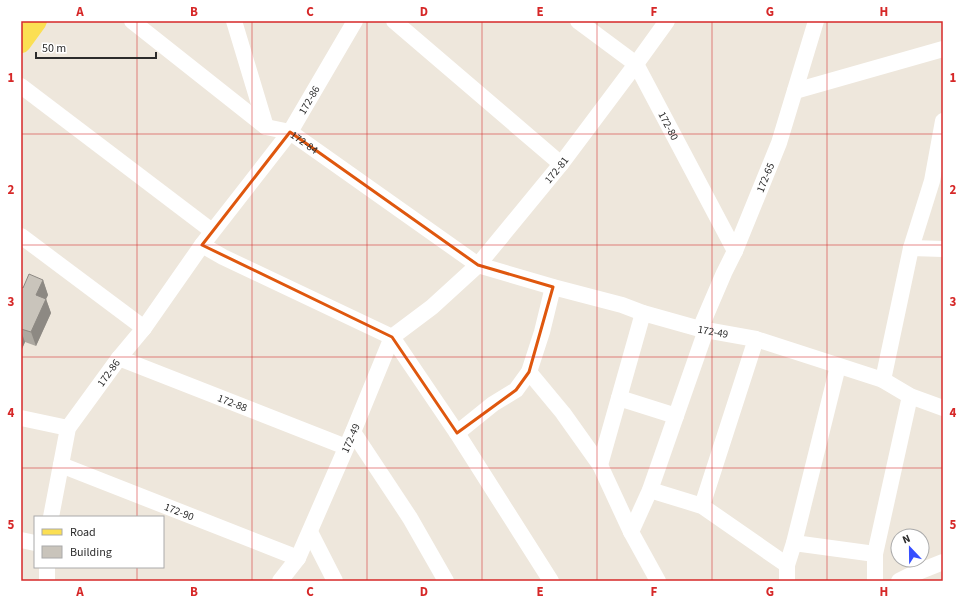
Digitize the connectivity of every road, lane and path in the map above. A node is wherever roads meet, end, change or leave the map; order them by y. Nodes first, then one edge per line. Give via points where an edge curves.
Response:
1 (37, 21) edge
2 (132, 21) edge
3 (234, 21) edge
4 (355, 21) edge
5 (394, 21) edge
6 (578, 21) edge
7 (667, 21) edge
8 (816, 21) edge
9 (21, 44) edge
10 (943, 49) edge
11 (636, 64) junction
12 (21, 86) edge
13 (794, 92) junction
14 (943, 122) edge
15 (266, 127) junction
16 (290, 132) junction
17 (561, 164) junction
18 (937, 182) edge
19 (212, 232) junction
20 (21, 236) edge
21 (202, 245) junction
22 (911, 248) junction
23 (943, 249) edge
24 (735, 251) junction
25 (478, 265) junction
26 (553, 287) junction
27 (643, 313) junction
28 (144, 328) junction
29 (703, 330) junction
30 (392, 337) junction
31 (756, 339) junction
32 (119, 358) junction
33 (838, 366) junction
34 (529, 372) junction
35 (883, 380) junction
36 (910, 396) junction
37 (619, 398) junction
38 (943, 408) edge
39 (676, 416) junction
40 (21, 418) edge
41 (68, 428) junction
42 (353, 432) junction
43 (457, 433) junction
44 (346, 447) junction
45 (61, 465) junction
46 (600, 465) junction
47 (650, 490) junction
48 (702, 506) junction
49 (51, 516) edge
50 (310, 532) junction
51 (631, 532) junction
52 (21, 540) edge
53 (34, 543) edge
54 (794, 543) junction
55 (875, 554) junction
56 (298, 558) junction
57 (942, 563) edge
58 (787, 565) junction
59 (47, 568) edge
60 (47, 581) edge
61 (280, 581) edge
62 (336, 581) edge
63 (446, 581) edge
64 (551, 581) edge
65 (658, 581) edge
66 (787, 581) edge
67 (875, 581) edge
68 (899, 581) edge

1 - 9 main road
2 - 15 street, 172-84
3 - 15 street
4 - 16 street, 172-86
5 - 17 street
6 - 11 street, 172-80
7 - 11 street, 172-81
8 - 13 street, 172-65
10 - 13 street
11 - 17 street, 172-81
11 - 24 street, 172-80
12 - 19 street
13 - 24 street, 172-65 via 779,142
14 - 18 street
15 - 16 street, 172-84
16 - 19 street, 172-86
16 - 25 street, 172-84
17 - 25 street, 172-81
18 - 22 street
19 - 21 street, 172-86
20 - 28 street
21 - 28 street, 172-86
21 - 30 street
22 - 23 street
22 - 35 street
24 - 29 street, 172-65
25 - 26 street, 172-49
25 - 30 street, 172-81 via 432,307
26 - 27 street, 172-49
26 - 34 street
27 - 29 street, 172-49
27 - 37 street
28 - 32 street, 172-86
29 - 31 street, 172-49
29 - 39 street, 172-65
30 - 42 street, 172-49
30 - 43 street
31 - 33 street, 172-49
31 - 48 street
32 - 41 street, 172-86
32 - 44 street, 172-88
33 - 35 street, 172-49
33 - 54 street
34 - 43 street via 516,390 493,404
34 - 46 street via 563,413
35 - 36 street, 172-49
36 - 38 street, 172-49
36 - 55 street
37 - 39 street
37 - 46 street
39 - 47 street, 172-65
40 - 41 street
41 - 45 street, 172-86
42 - 44 street, 172-49
42 - 63 street via 410,518
43 - 64 street
44 - 50 street, 172-49
45 - 49 street, 172-86
45 - 56 street, 172-90
46 - 51 street
47 - 48 street
47 - 51 street, 172-65
48 - 58 street
50 - 56 street, 172-49
50 - 62 street
51 - 65 street
52 - 53 street
54 - 55 street
54 - 58 street
55 - 67 street
56 - 61 street, 172-49
57 - 68 street
58 - 66 street
59 - 60 street

